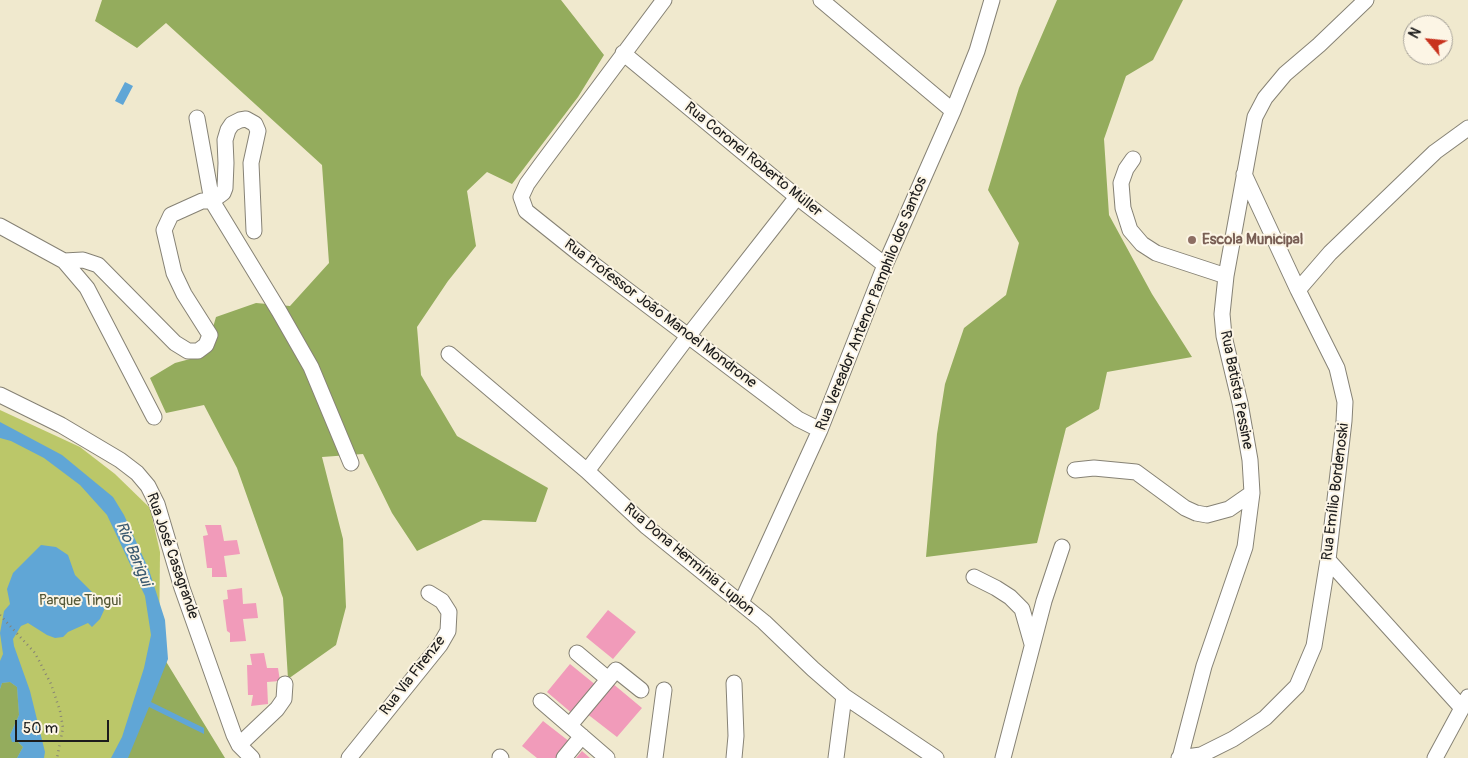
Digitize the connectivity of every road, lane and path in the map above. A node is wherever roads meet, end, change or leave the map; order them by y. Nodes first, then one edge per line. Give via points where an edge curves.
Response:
1 (664, 0) edge
2 (821, 0) edge
3 (992, 0) edge
4 (1366, 0) edge
5 (623, 53) junction
6 (953, 111) junction
7 (197, 118) dead end
8 (1468, 128) edge
9 (1133, 159) dead end
10 (1244, 174) junction
11 (797, 197) junction
12 (212, 202) junction
13 (0, 226) edge
14 (254, 231) dead end
15 (64, 261) junction
16 (885, 265) junction
17 (1226, 276) junction
18 (1298, 290) junction
19 (689, 335) junction
20 (449, 354) dead end
21 (0, 395) edge
22 (154, 417) dead end
23 (820, 430) junction
24 (351, 463) dead end
25 (1075, 470) dead end
26 (587, 471) junction
27 (1252, 493) junction
28 (1062, 547) dead end
29 (1328, 560) junction
30 (974, 577) dead end
31 (429, 592) dead end
32 (741, 603) junction
33 (0, 615) edge
34 (1032, 645) junction
35 (576, 653) dead end
36 (608, 679) junction
37 (734, 683) dead end
38 (285, 684) dead end
39 (642, 690) dead end
40 (664, 690) dead end
41 (844, 696) junction
42 (541, 700) dead end
43 (1465, 702) edge
44 (570, 725) junction
45 (582, 736) junction
46 (239, 745) junction
47 (57, 758) edge
48 (252, 758) edge
49 (348, 758) edge
50 (564, 758) edge
51 (607, 758) edge
52 (655, 758) edge
53 (734, 758) edge
54 (836, 758) edge
55 (936, 758) edge
56 (1003, 758) edge
57 (1180, 758) edge
58 (1435, 758) edge

1 - 5 street
2 - 6 street
3 - 6 street, Rua Vereador Antenor Pamphilo dos Santos via 977,51
4 - 10 street, Rua Batista Pessine via 1285,74 1265,98 1255,117
5 - 11 street, Rua Coronel Roberto Müller
5 - 19 street, Rua Professor João Manoel Mondrone via 520,198 526,211
6 - 16 street, Rua Vereador Antenor Pamphilo dos Santos
7 - 12 street
8 - 18 street via 1428,158 1330,253
9 - 17 street via 1121,184 1123,208 1130,230 1142,244 1156,253
10 - 17 street, Rua Batista Pessine
10 - 18 street, Rua Emílio Bordenoski
11 - 16 street, Rua Coronel Roberto Müller
11 - 19 street
12 - 14 street via 225,188 228,130 240,120 252,121 258,131 251,163
12 - 15 street via 202,201 172,215 164,230 174,273 210,335 198,352 188,351 175,343 98,265 83,260
12 - 24 street via 311,367
13 - 15 street
15 - 22 street via 87,288
16 - 23 street, Rua Vereador Antenor Pamphilo dos Santos
17 - 27 street, Rua Batista Pessine via 1222,314 1224,336 1242,413
18 - 29 street, Rua Emílio Bordenoski via 1337,368 1345,402
19 - 23 street, Rua Professor João Manoel Mondrone via 798,419
19 - 26 street
20 - 26 street, Rua Dona Hermínia Lupion
21 - 46 street, Rua José Casagrande via 61,425 120,460 148,486 157,504 182,588
23 - 32 street, Rua Vereador Antenor Pamphilo dos Santos
25 - 27 street via 1094,468 1136,472 1185,508 1207,515 1229,509
26 - 32 street, Rua Dona Hermínia Lupion via 647,527
27 - 57 street, Rua Batista Pessine via 1245,547 1204,666
28 - 34 street
29 - 43 street
29 - 57 street, Rua Emílio Bordenoski via 1314,646 1298,686 1265,718 1234,739 1202,754
30 - 34 street via 1010,597 1022,609
31 - 49 street, Rua Via Firenze via 442,601 449,612 448,631 440,646
32 - 41 street, Rua Dona Hermínia Lupion
33 - 47 path via 35,654 56,697 63,728
34 - 56 street
35 - 36 street
36 - 39 street via 616,670
36 - 44 street
37 - 53 street
38 - 46 street via 284,699
40 - 52 street
41 - 54 street
41 - 55 street, Rua Dona Hermínia Lupion
42 - 44 street
43 - 58 street
44 - 45 street
45 - 50 street
45 - 51 street
46 - 48 street, Rua José Casagrande

